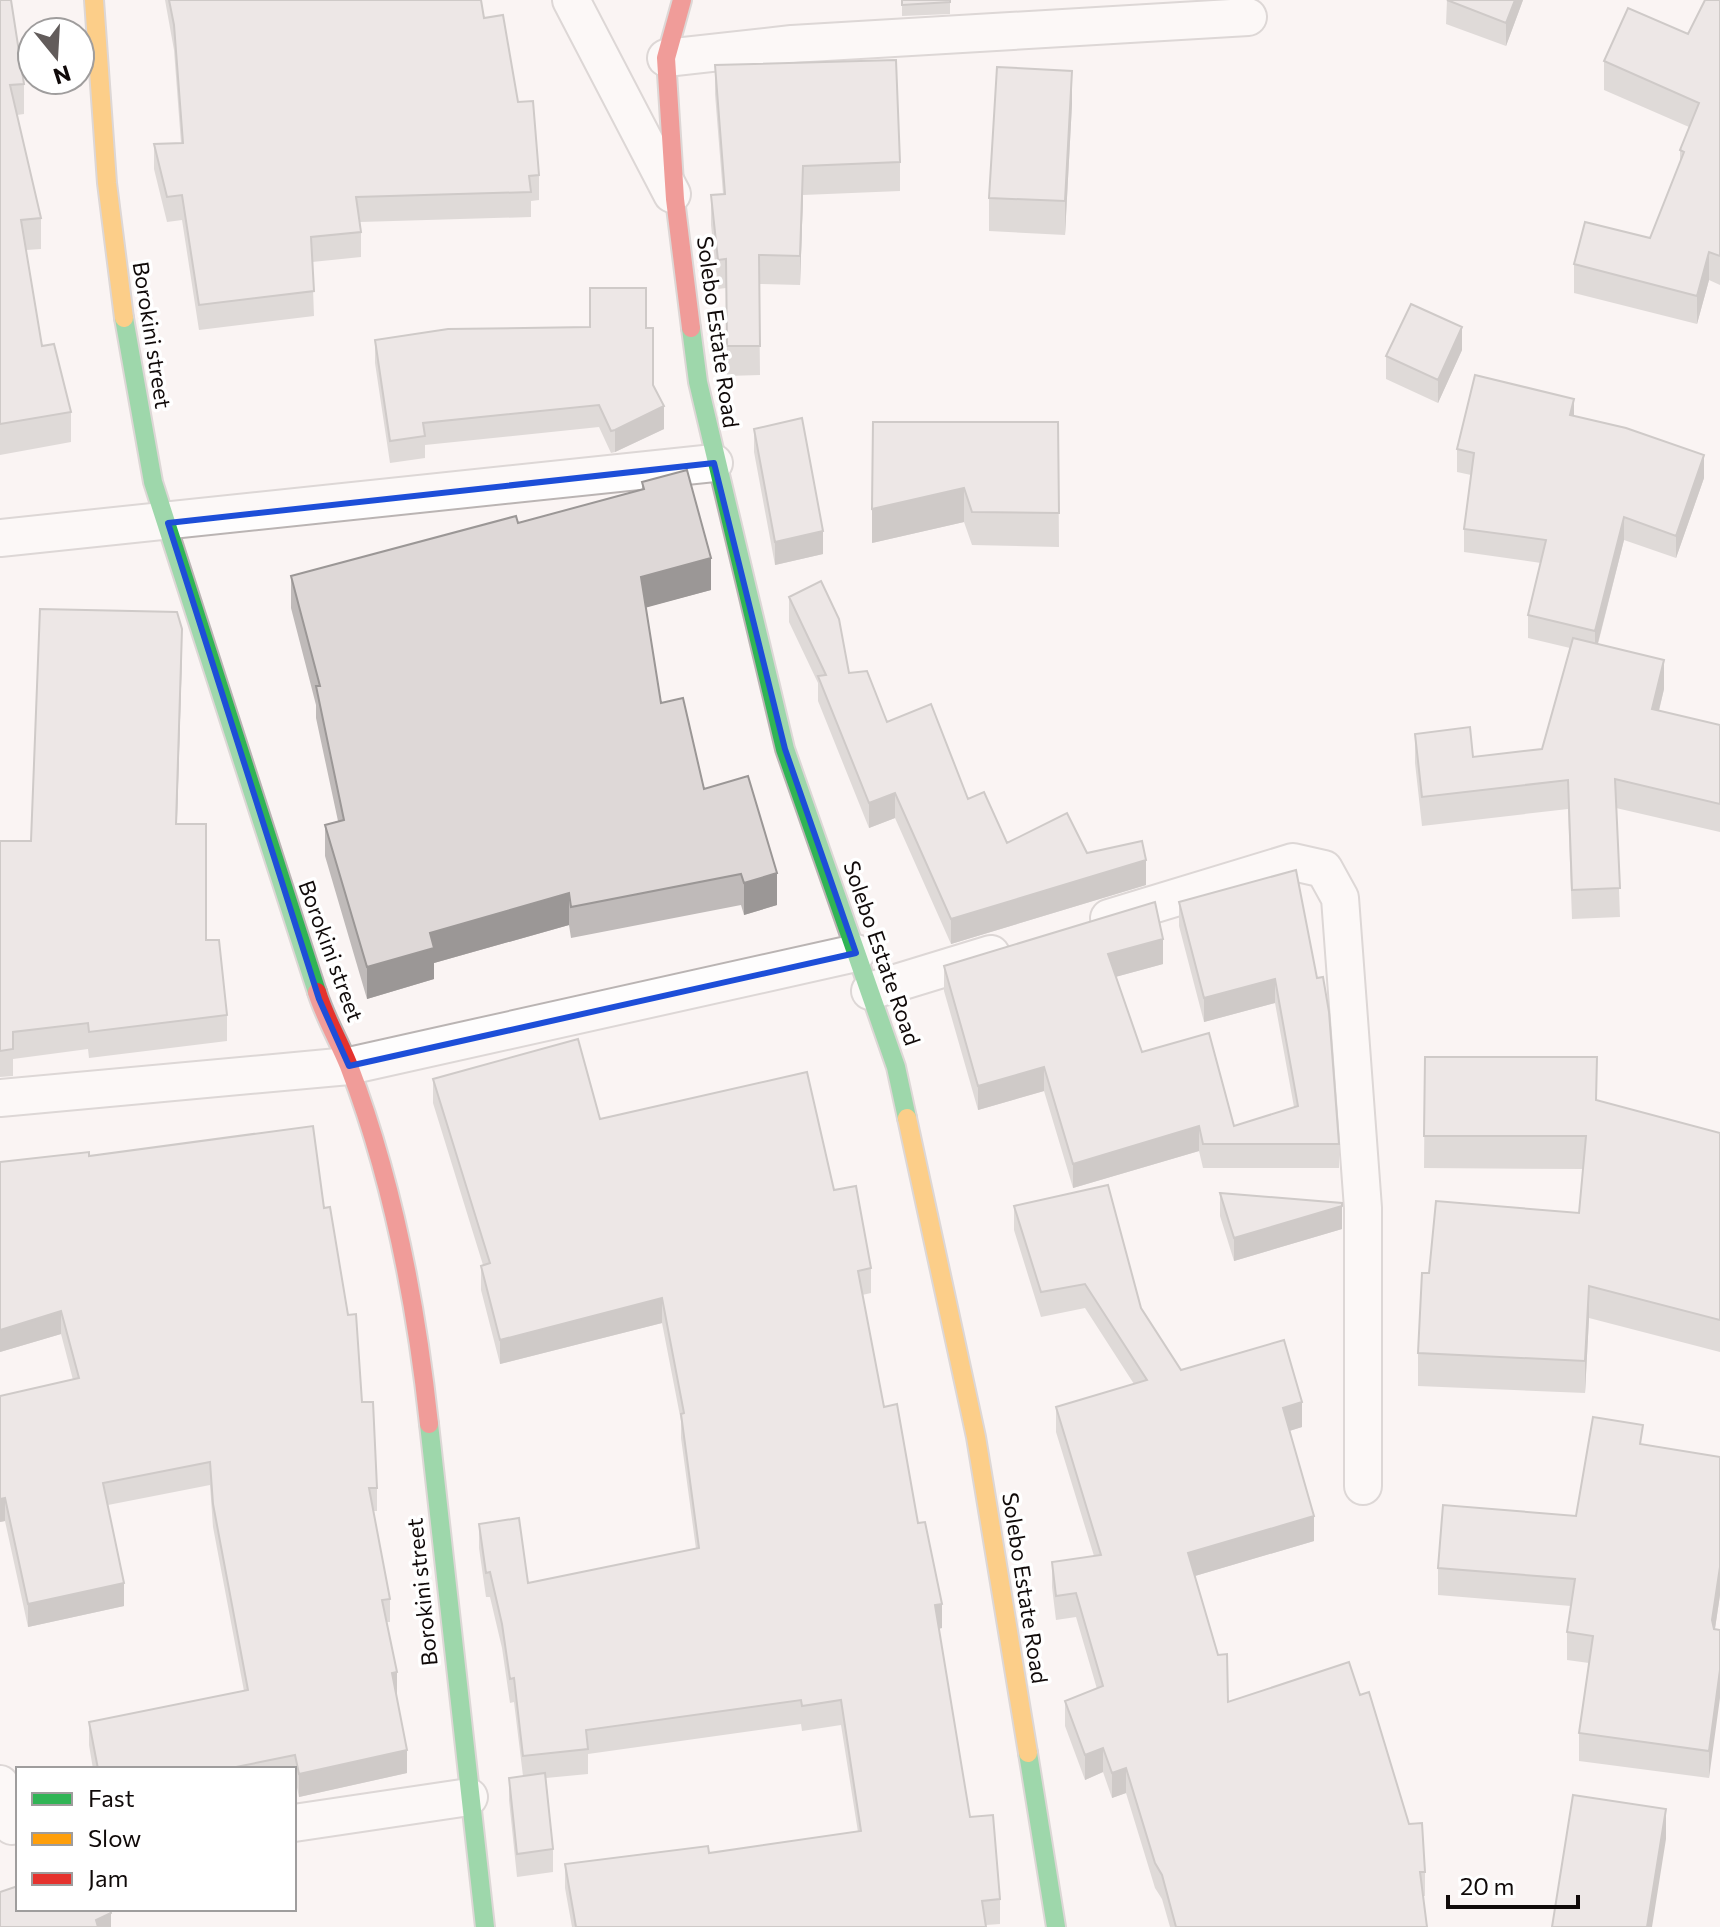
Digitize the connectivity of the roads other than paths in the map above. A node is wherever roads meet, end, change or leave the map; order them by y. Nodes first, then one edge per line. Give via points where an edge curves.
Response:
1 (94, 0) edge
2 (571, 0) edge
3 (682, 0) edge
4 (1248, 17) dead end
5 (666, 58) junction
6 (675, 199) junction
7 (714, 463) junction
8 (168, 523) junction
9 (0, 538) edge
10 (1081, 926) edge
11 (1021, 944) edge
12 (856, 953) junction
13 (870, 991) junction
14 (349, 1066) junction
15 (0, 1098) edge
16 (1363, 1486) dead end
17 (0, 1784) edge
18 (469, 1797) junction
19 (296, 1823) edge
20 (10, 1827) edge
21 (485, 1927) edge
22 (1056, 1927) edge

1 - 8 street, Borokini street via 107,183 131,373 153,482
2 - 6 street
3 - 5 street, Solebo Estate Road
4 - 5 street via 792,44
5 - 6 street, Solebo Estate Road
6 - 7 street, Solebo Estate Road
7 - 8 street
7 - 12 street, Solebo Estate Road via 785,749
8 - 9 street
8 - 14 street, Borokini street via 319,999
10 - 16 street via 1293,862 1324,869 1340,898 1363,1208
11 - 13 street
12 - 13 street, Solebo Estate Road
12 - 14 street
13 - 22 street, Solebo Estate Road via 896,1067 976,1437
14 - 15 street
14 - 18 street, Borokini street via 393,1204 420,1340
17 - 20 street
18 - 19 street
18 - 21 street, Borokini street

